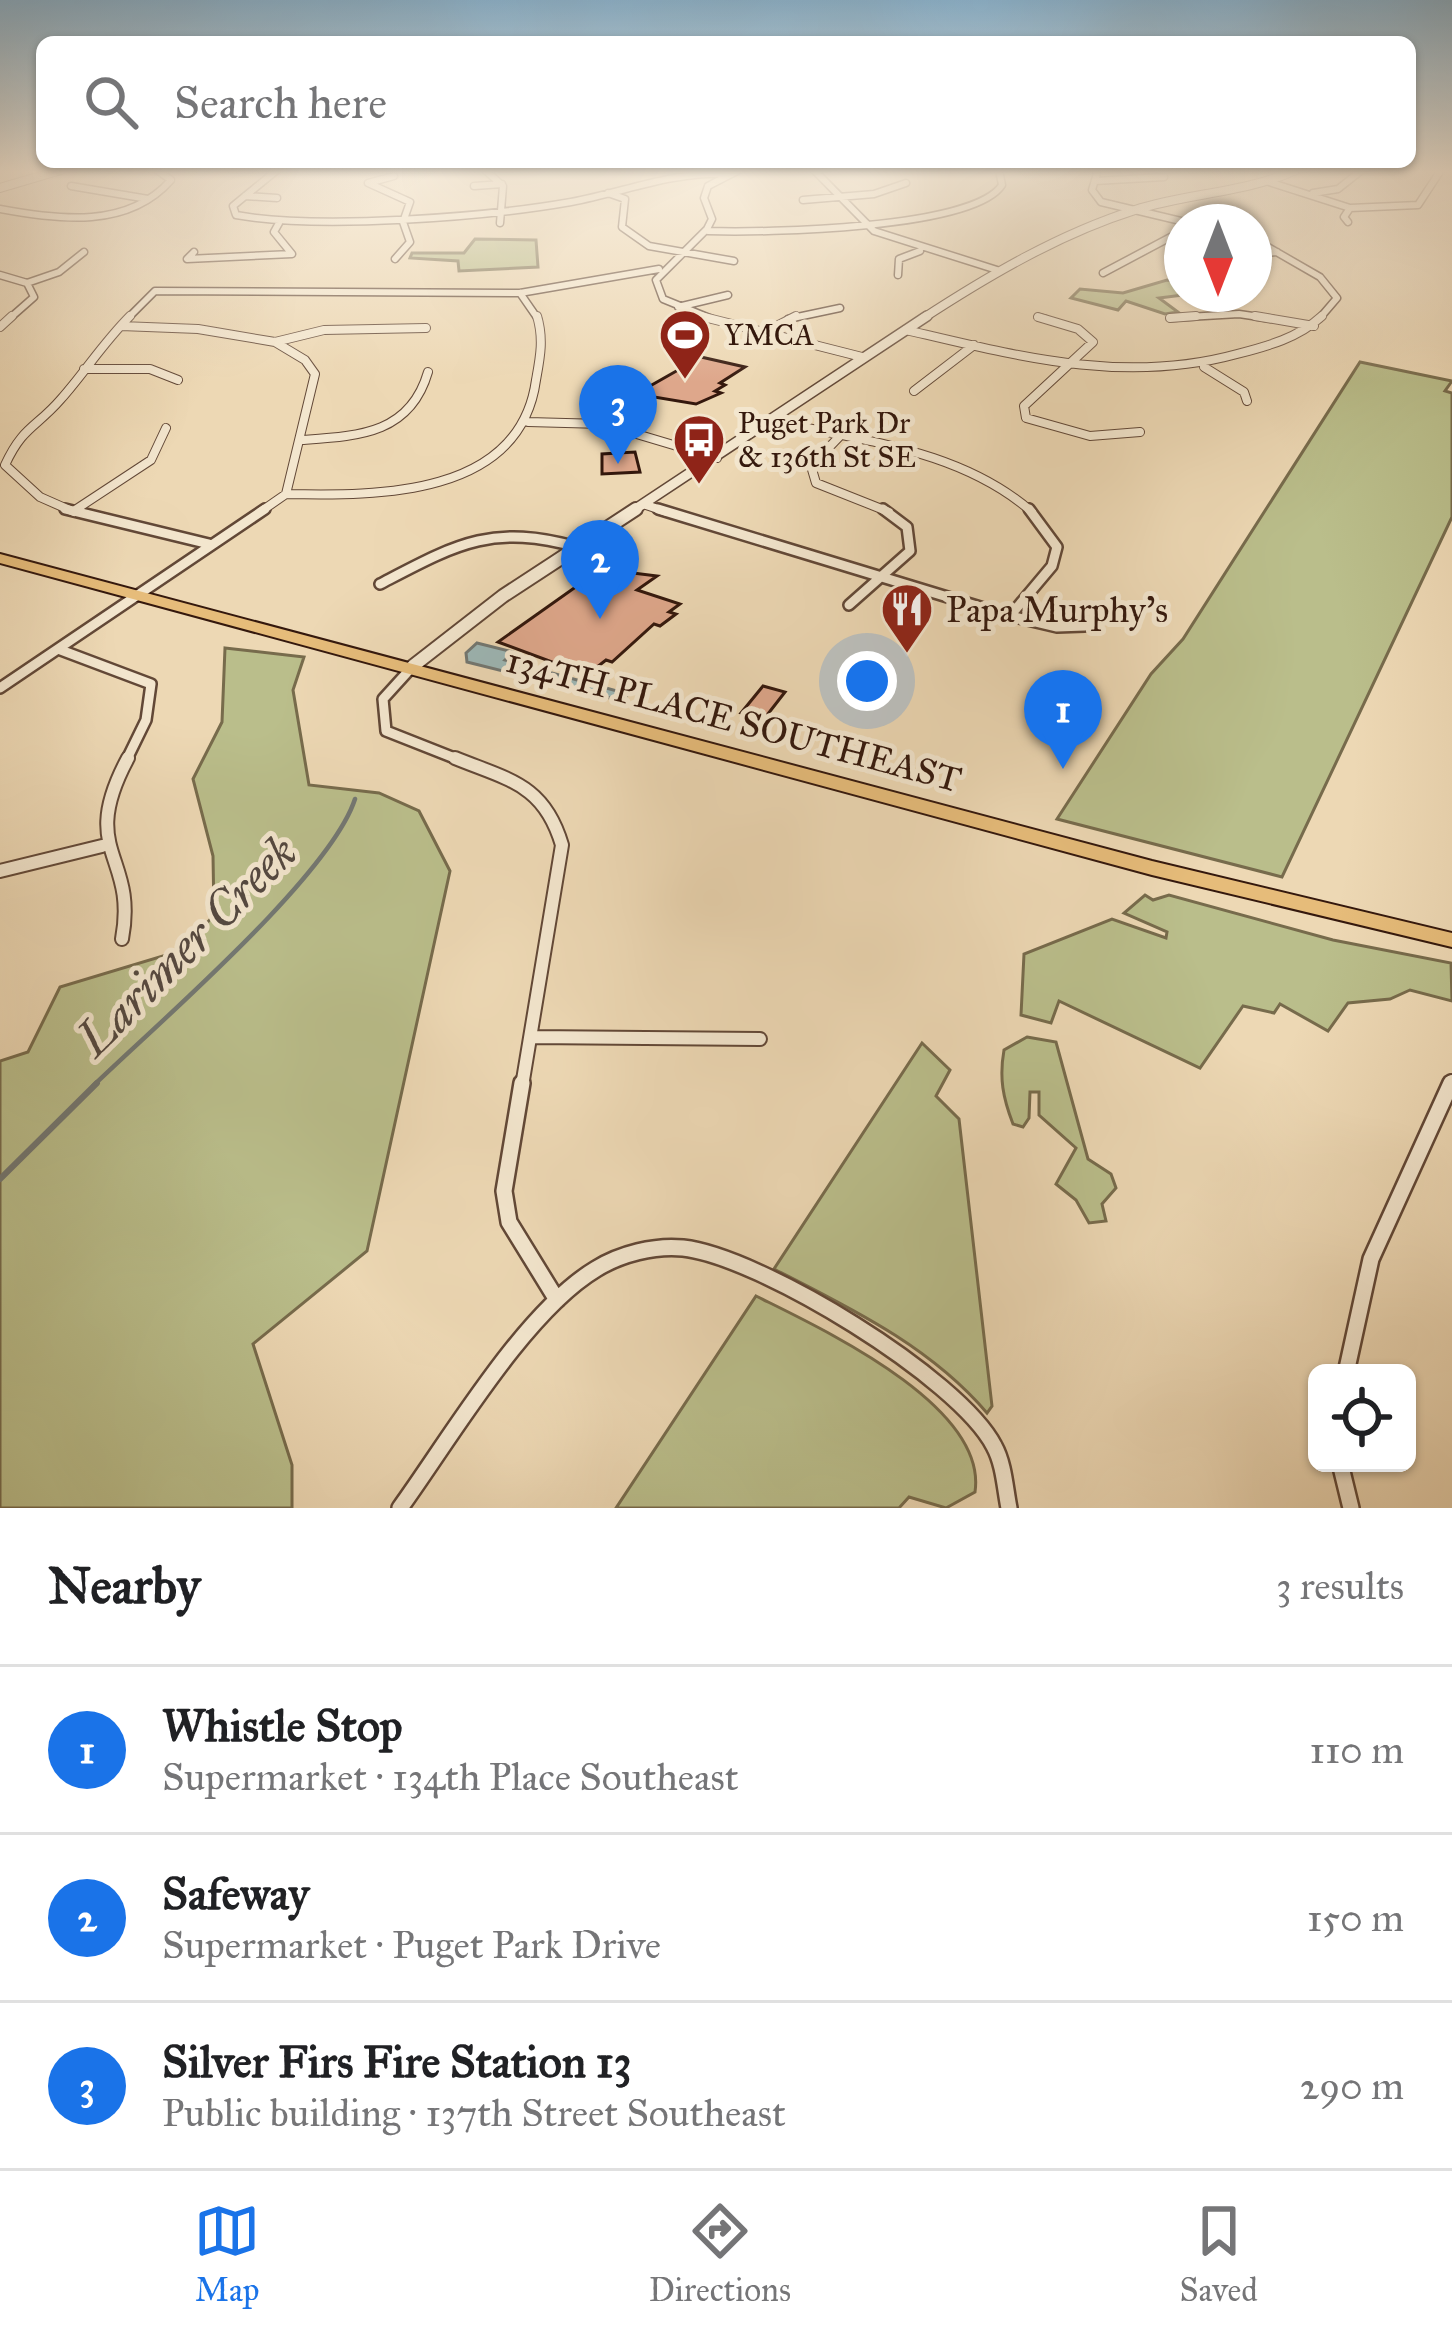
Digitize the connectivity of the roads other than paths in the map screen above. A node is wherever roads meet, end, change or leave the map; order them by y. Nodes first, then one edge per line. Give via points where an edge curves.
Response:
1 (281, 240) edge
2 (409, 240) edge
3 (643, 240) edge
4 (696, 240) edge
5 (902, 240) edge
6 (1066, 240) edge
7 (1164, 240) edge
8 (1272, 247) edge
9 (923, 250) junction
10 (1280, 251) junction
11 (84, 252) dead end
12 (194, 252) dead end
13 (1272, 252) edge
14 (681, 253) junction
15 (395, 259) dead end
16 (734, 262) dead end
17 (659, 269) junction
18 (997, 271) junction
19 (1102, 273) dead end
20 (0, 275) edge
21 (898, 275) dead end
22 (27, 284) junction
23 (520, 293) junction
24 (728, 295) dead end
25 (674, 308) junction
26 (840, 308) dead end
27 (1038, 317) dead end
28 (1170, 318) dead end
29 (121, 326) junction
30 (0, 327) edge
31 (1317, 327) junction
32 (426, 328) dead end
33 (906, 329) junction
34 (765, 332) junction
35 (275, 342) junction
36 (974, 345) junction
37 (862, 357) junction
38 (1070, 364) junction
39 (1204, 367) junction
40 (84, 369) junction
41 (428, 371) dead end
42 (178, 380) dead end
43 (914, 391) dead end
44 (1247, 400) dead end
45 (528, 422) junction
46 (774, 422) junction
47 (166, 428) dead end
48 (1140, 432) dead end
49 (838, 437) junction
50 (302, 440) junction
51 (717, 458) junction
52 (286, 494) junction
53 (646, 505) junction
54 (75, 510) junction
55 (209, 544) junction
56 (577, 547) junction
57 (0, 558) edge
58 (879, 577) junction
59 (380, 584) dead end
60 (137, 594) junction
61 (849, 604) dead end
62 (1010, 616) junction
63 (1085, 626) dead end
64 (58, 649) junction
65 (413, 666) junction
66 (0, 688) edge
67 (102, 846) junction
68 (0, 871) edge
69 (122, 939) dead end
70 (1452, 940) edge
71 (531, 1037) junction
72 (760, 1039) dead end
73 (1452, 1082) edge
74 (557, 1300) junction
75 (1347, 1364) edge
76 (1342, 1472) edge
77 (400, 1508) edge
78 (1009, 1508) edge
79 (1351, 1508) edge

1 - 12 street via 292,254 188,259
2 - 15 street
3 - 14 street
4 - 14 street
5 - 9 street
6 - 18 street
7 - 19 street
8 - 10 street
9 - 18 street
9 - 21 street via 899,260
10 - 13 street
10 - 31 street via 1333,289 1336,298
11 - 22 street
14 - 16 street
14 - 17 street
17 - 23 street
17 - 25 street via 658,288
18 - 33 street
20 - 22 street
22 - 30 street via 34,297
23 - 29 street via 155,291
23 - 45 street via 544,335
24 - 25 street
25 - 34 street
26 - 34 street
27 - 38 street via 1092,338
28 - 31 street via 1239,314
29 - 35 street
29 - 40 street
31 - 39 street
32 - 35 street via 325,330
33 - 36 street
33 - 37 street
34 - 37 street
35 - 50 street via 315,374
36 - 38 street
36 - 43 street
37 - 46 street
38 - 39 street via 1131,374
38 - 48 street via 1024,406 1026,418 1090,436
39 - 44 street
40 - 42 street via 150,369
40 - 54 street via 5,465 36,499
41 - 50 street via 423,400 401,420
45 - 51 street via 603,424
45 - 52 street via 482,463 414,487
46 - 49 street
46 - 51 street
47 - 54 street via 152,460
49 - 58 street via 812,475 825,490 898,517 911,530 910,551
49 - 62 street via 974,470 1037,510 1057,547 1052,566
50 - 52 street
51 - 53 street
52 - 55 street
53 - 56 street
53 - 58 street
54 - 55 street
55 - 60 street
56 - 59 street via 506,529
56 - 65 street
57 - 60 main road, 134TH PLACE SOUTHEAST
58 - 61 street
58 - 62 street
60 - 64 street
60 - 65 main road, 134TH PLACE SOUTHEAST
62 - 63 street
64 - 66 street
64 - 67 street via 151,684 152,709 116,776
65 - 70 main road, 134TH PLACE SOUTHEAST via 1152,868
65 - 71 street via 383,699 386,731 529,788 553,814 562,845
67 - 68 street
67 - 69 street via 129,898
71 - 72 street
71 - 74 street via 504,1191 509,1222
73 - 75 street via 1388,1215 1358,1296
74 - 77 street
74 - 78 street via 593,1270 639,1252 688,1248 740,1267 934,1377 993,1444
76 - 79 street

